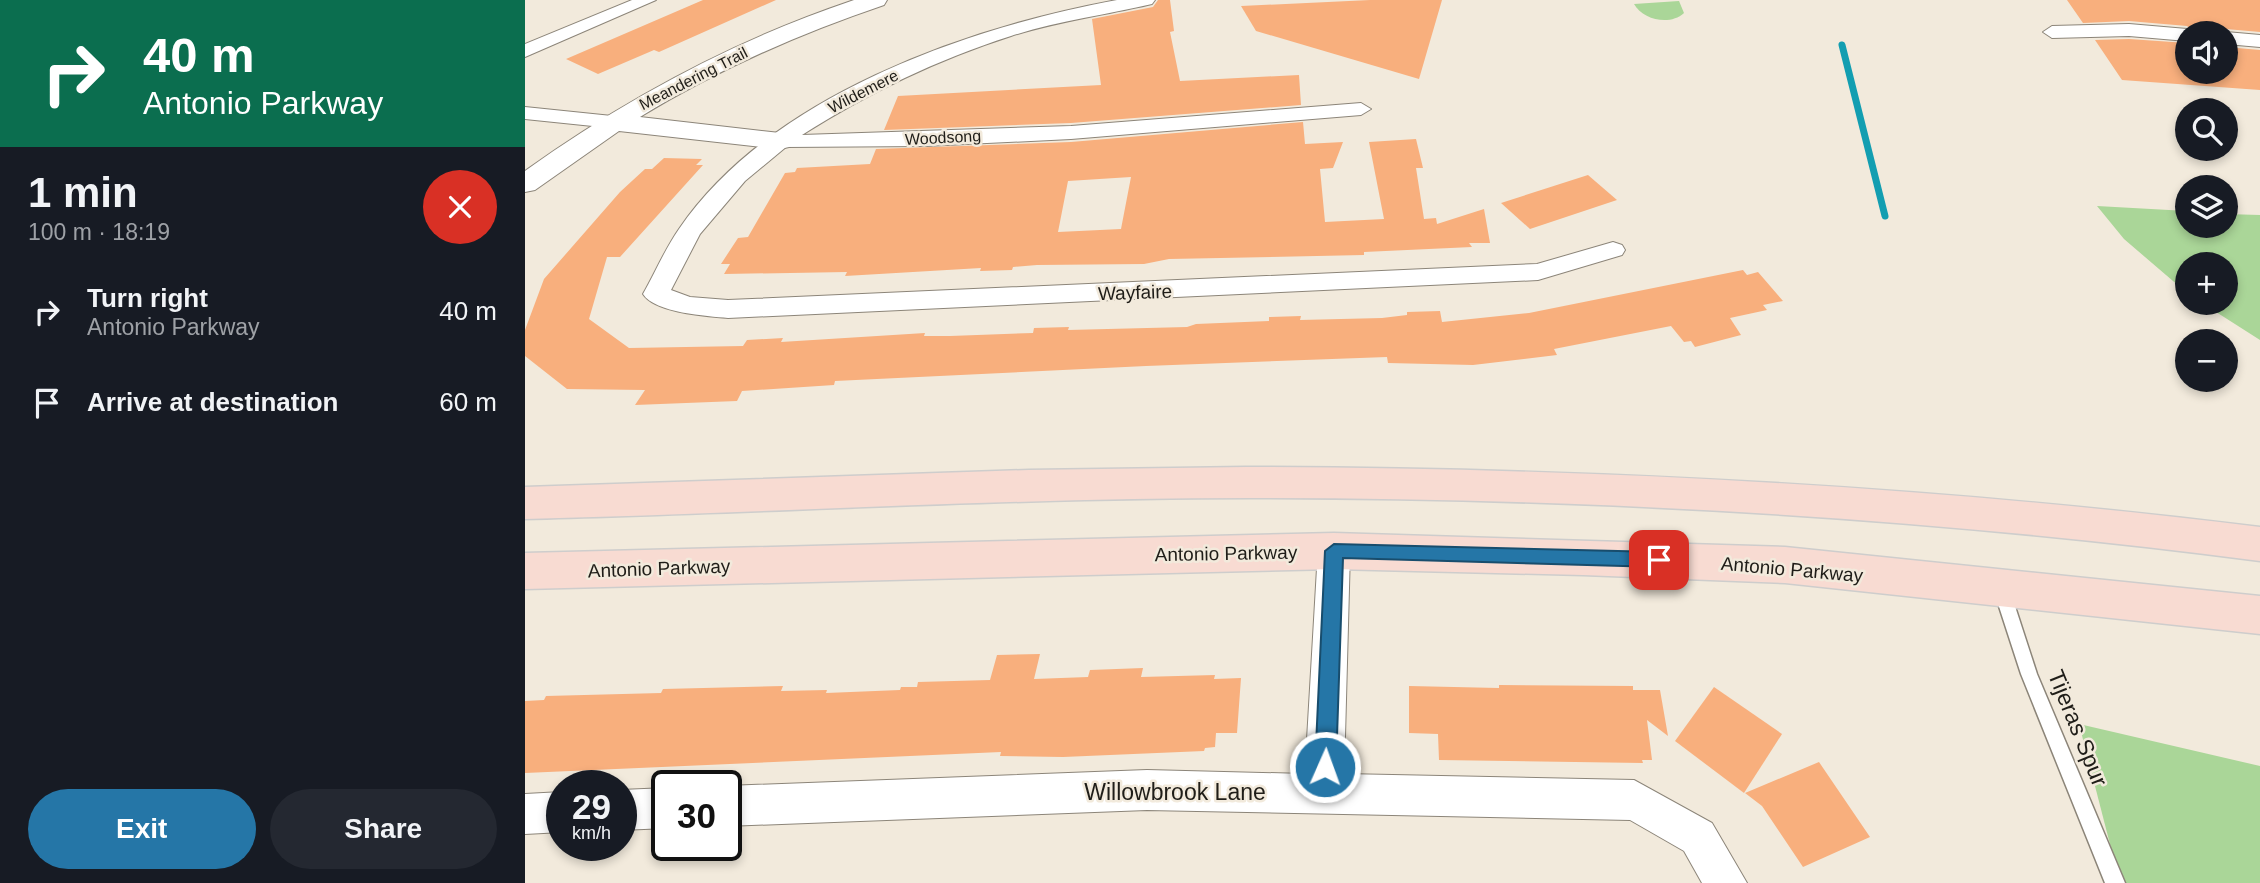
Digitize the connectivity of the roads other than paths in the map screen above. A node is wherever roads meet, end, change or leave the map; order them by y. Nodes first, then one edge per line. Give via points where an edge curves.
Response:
1 (647, 0) edge
2 (876, 0) edge
3 (1146, 0) edge
4 (2052, 32) dead end
5 (2175, 34) edge
6 (2238, 39) edge
7 (2260, 41) edge
8 (525, 51) edge
9 (1361, 109) dead end
10 (525, 113) edge
11 (612, 122) junction
12 (779, 141) junction
13 (525, 184) edge
14 (1613, 250) dead end
15 (656, 295) joint
16 (525, 503) edge
17 (2260, 544) edge
18 (1334, 551) junction
19 (525, 571) edge
20 (2002, 589) junction
21 (2260, 615) edge
22 (1324, 792) junction
23 (742, 805) edge
24 (546, 813) edge
25 (525, 814) edge
26 (1726, 883) edge
27 (2115, 883) edge

1 - 8 street
2 - 11 street, Meandering Trail via 749,49
3 - 12 street, Wildemere via 1042,23 904,70 839,102
4 - 5 street
6 - 7 street
9 - 12 street, Woodsong via 1146,126
10 - 11 street, Woodsong
11 - 12 street, Woodsong
11 - 13 street, Meandering Trail
12 - 15 street, Wildemere via 706,210 668,263
14 - 15 street, Wayfaire via 1538,272 1390,281 728,309 688,305
16 - 17 main road via 1098,484 1383,482 1750,494
18 - 19 main road, Antonio Parkway
18 - 20 main road, Antonio Parkway via 1785,565
18 - 22 street
20 - 21 main road, Antonio Parkway
20 - 27 lane, Tijeras Spur via 2029,674
22 - 23 street, Willowbrook Lane via 1147,790
22 - 26 street, Willowbrook Lane via 1634,800 1698,837
24 - 25 street

